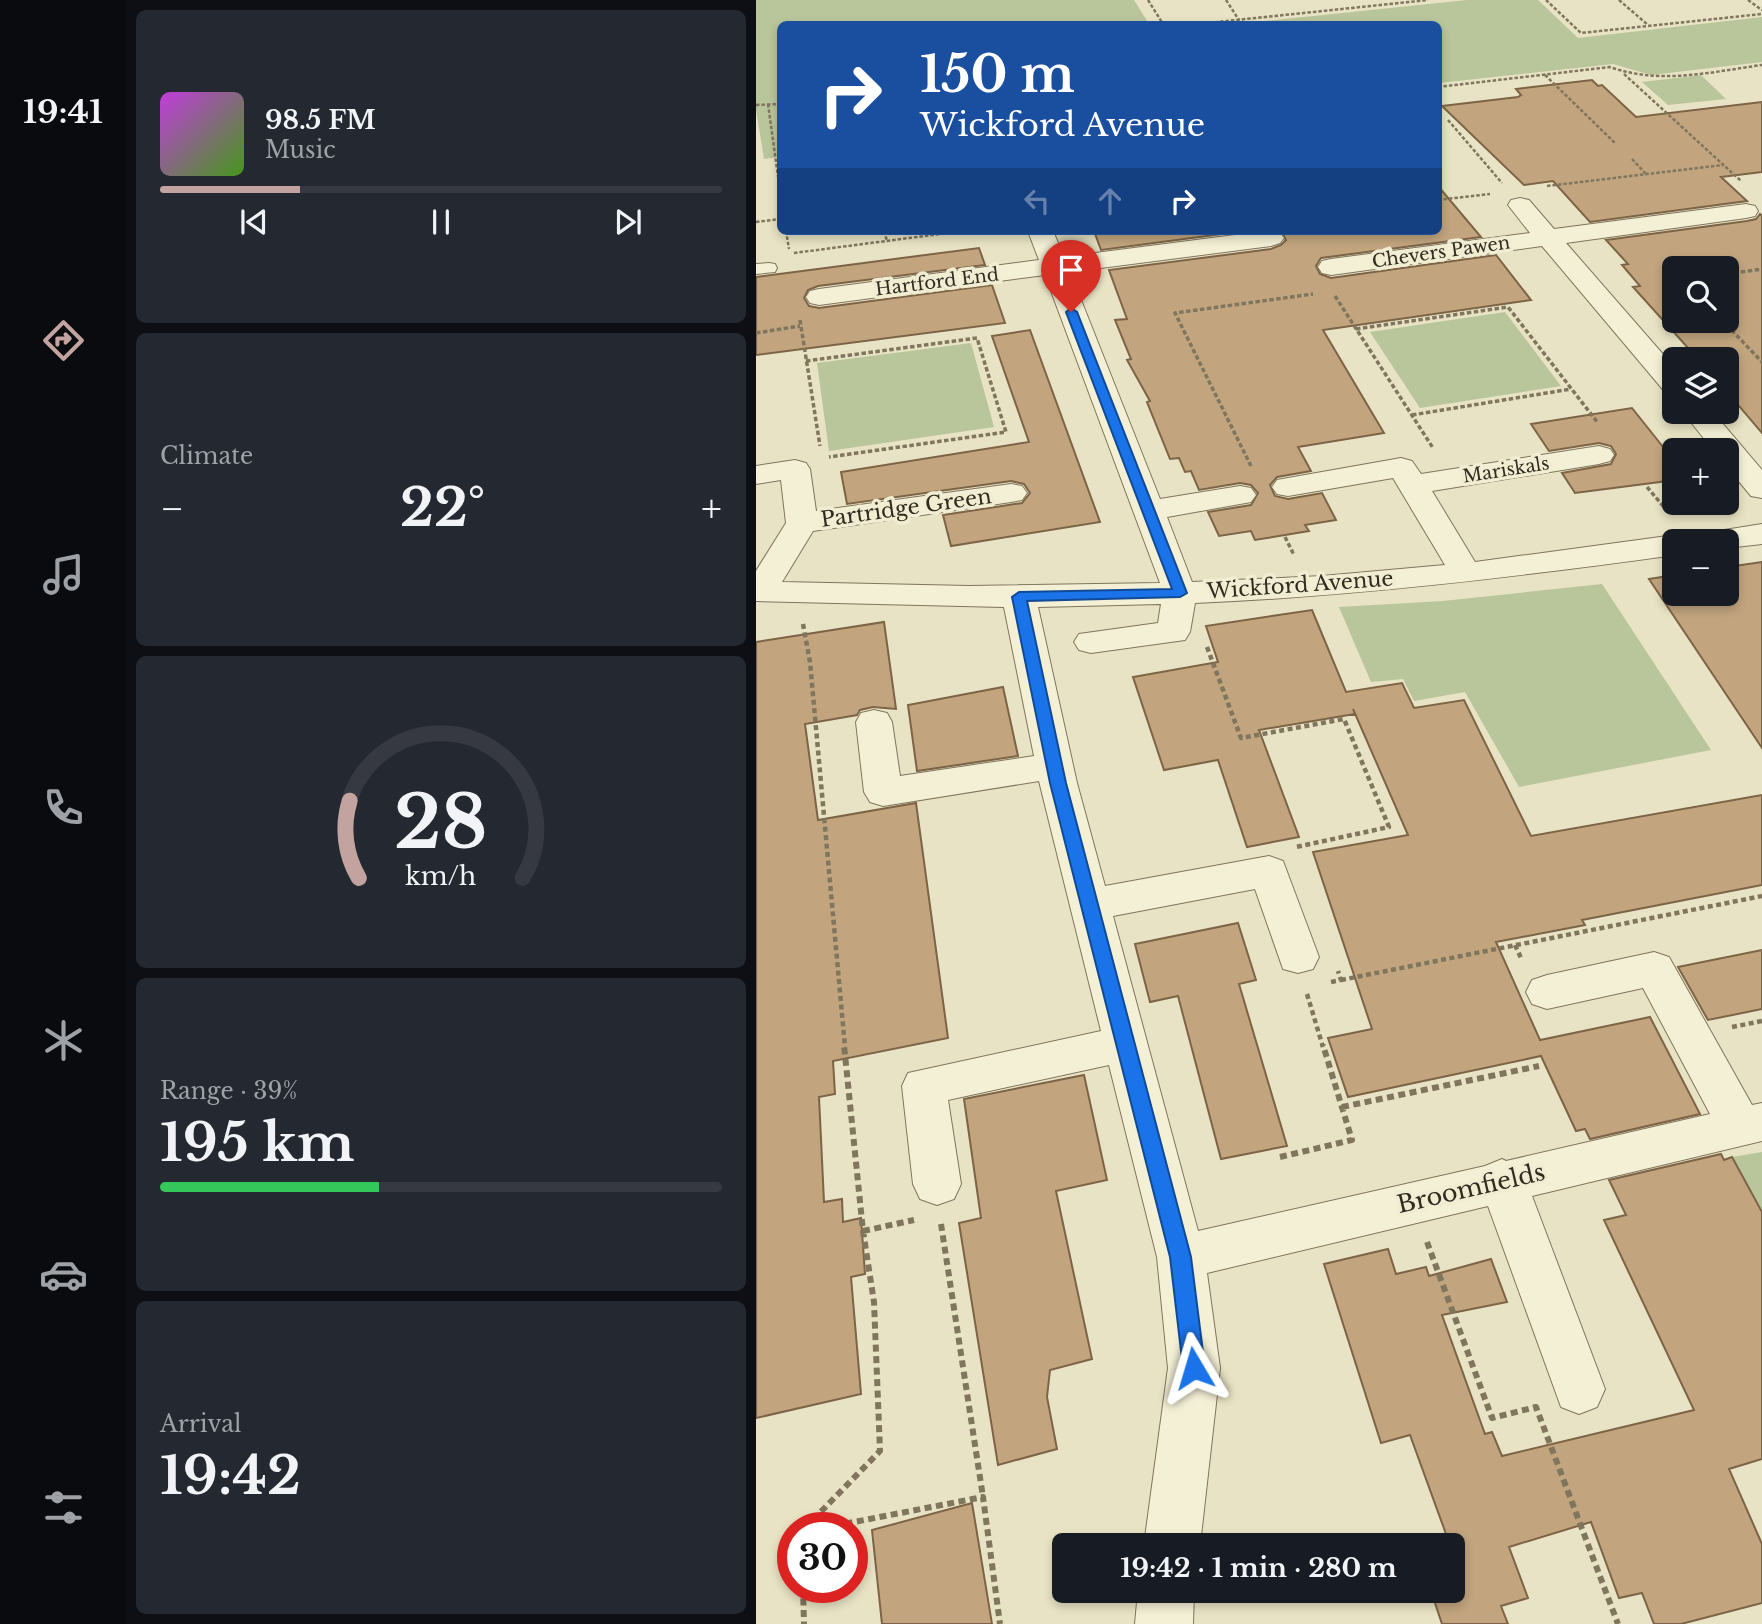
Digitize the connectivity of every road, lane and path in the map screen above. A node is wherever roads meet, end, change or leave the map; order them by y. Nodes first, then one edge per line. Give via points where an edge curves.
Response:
1 (1148, 0) edge
2 (1226, 0) edge
3 (1350, 0) edge
4 (1428, 0) edge
5 (1546, 0) edge
6 (1619, 0) edge
7 (1748, 0) edge
8 (1357, 8) junction
9 (1762, 12) edge
10 (1239, 20) junction
11 (1161, 21) edge
12 (1229, 21) edge
13 (1649, 26) junction
14 (1762, 65) edge
15 (1623, 73) junction
16 (1544, 74) junction
17 (1442, 87) edge
18 (768, 104) junction
19 (777, 104) edge
20 (756, 105) edge
21 (1448, 120) dead end
22 (1615, 143) dead end
23 (1632, 159) dead end
24 (1723, 165) junction
25 (777, 169) edge
26 (1647, 174) junction
27 (1514, 198) junction
28 (1746, 198) joint
29 (1442, 200) edge
30 (777, 219) edge
31 (756, 222) edge
32 (787, 235) edge
33 (885, 235) edge
34 (933, 235) edge
35 (1043, 235) edge
36 (1272, 238) dead end
37 (1550, 238) junction
38 (887, 241) junction
39 (1056, 268) junction
40 (1762, 269) edge
41 (1739, 272) edge
42 (1331, 279) joint
43 (1318, 293) dead end
44 (819, 297) dead end
45 (799, 314) dead end
46 (800, 326) junction
47 (1356, 329) junction
48 (756, 333) edge
49 (1734, 333) edge
50 (806, 360) junction
51 (1762, 362) edge
52 (1662, 371) edge
53 (1571, 389) junction
54 (1412, 415) junction
55 (1707, 424) edge
56 (1601, 442) joint
57 (1437, 455) dead end
58 (756, 475) edge
59 (1246, 482) joint
60 (1413, 485) junction
61 (1288, 487) dead end
62 (1647, 487) dead end
63 (1762, 489) edge
64 (1011, 493) dead end
65 (1150, 510) junction
66 (802, 523) junction
67 (1672, 529) edge
68 (1662, 533) edge
69 (1762, 534) edge
70 (1285, 537) dead end
71 (1739, 537) edge
72 (1296, 559) dead end
73 (1466, 573) junction
74 (758, 591) edge
75 (797, 592) junction
76 (1180, 593) junction
77 (1019, 597) junction
78 (1091, 642) dead end
79 (874, 722) dead end
80 (1054, 766) junction
81 (1762, 896) edge
82 (1088, 905) junction
83 (1298, 957) dead end
84 (1341, 980) dead end
85 (1547, 992) dead end
86 (1125, 1044) junction
87 (1539, 1066) dead end
88 (1342, 1107) dead end
89 (1751, 1124) edge
90 (1502, 1181) junction
91 (935, 1205) junction
92 (863, 1231) junction
93 (1423, 1231) dead end
94 (1181, 1257) junction
95 (1578, 1389) dead end
96 (983, 1497) junction
97 (821, 1512) edge
98 (868, 1519) edge
99 (1173, 1533) edge
100 (803, 1603) edge
101 (1165, 1603) edge
102 (804, 1624) edge
103 (1000, 1624) edge
104 (1164, 1624) edge
105 (1618, 1624) edge

1 - 11 path
2 - 10 path
3 - 8 path
4 - 8 path
5 - 13 path via 1581,33
6 - 13 path
7 - 9 path
8 - 10 path
9 - 13 path
10 - 12 path
14 - 15 path via 1652,78
15 - 16 path via 1610,67
15 - 24 path
16 - 17 path
16 - 22 path
18 - 19 path
18 - 20 path
18 - 25 path
21 - 27 path
23 - 26 path
24 - 26 path
24 - 28 path
26 - 27 path
27 - 29 path
27 - 37 street
28 - 37 street, Chevers Pawen
30 - 31 path
32 - 38 path via 790,253
33 - 38 path
34 - 38 path
35 - 39 street
36 - 39 street, Hartford End
37 - 42 street, Chevers Pawen
37 - 52 street
39 - 44 street, Hartford End
39 - 65 street
40 - 41 path
42 - 47 path
43 - 59 path via 1175,313
45 - 46 path
46 - 48 path
46 - 50 path
47 - 53 path via 1508,307
47 - 54 path
49 - 51 path
50 - 50 path via 821,450 828,457 1006,432 977,338
53 - 54 path
53 - 56 path
54 - 57 path
55 - 63 street
56 - 60 street, Mariskals
58 - 66 street, Partridge Green via 796,469
59 - 65 street
60 - 61 street via 1401,467
60 - 73 street
62 - 67 path
64 - 66 street, Partridge Green
65 - 76 street
66 - 74 street, Partridge Green
68 - 73 street, Wickford Avenue
69 - 71 street
70 - 72 path
73 - 76 street, Wickford Avenue
74 - 75 street, Wickford Avenue
75 - 77 street, Wickford Avenue
75 - 92 path via 810,662
76 - 77 street, Wickford Avenue
76 - 78 street via 1173,632
77 - 80 street
79 - 80 street via 883,792
80 - 82 street
81 - 84 path
82 - 83 street via 1269,871
82 - 86 street
85 - 89 street via 1654,969
86 - 91 street via 924,1086
86 - 94 street
87 - 88 path
89 - 90 street, Broomfields
90 - 94 street, Broomfields
90 - 95 street
91 - 92 path
91 - 96 path
92 - 97 path via 874,1302 880,1451
93 - 105 path via 1492,1418 1536,1407
94 - 99 street via 1194,1368
96 - 98 path
96 - 103 path
100 - 102 path
101 - 104 street

